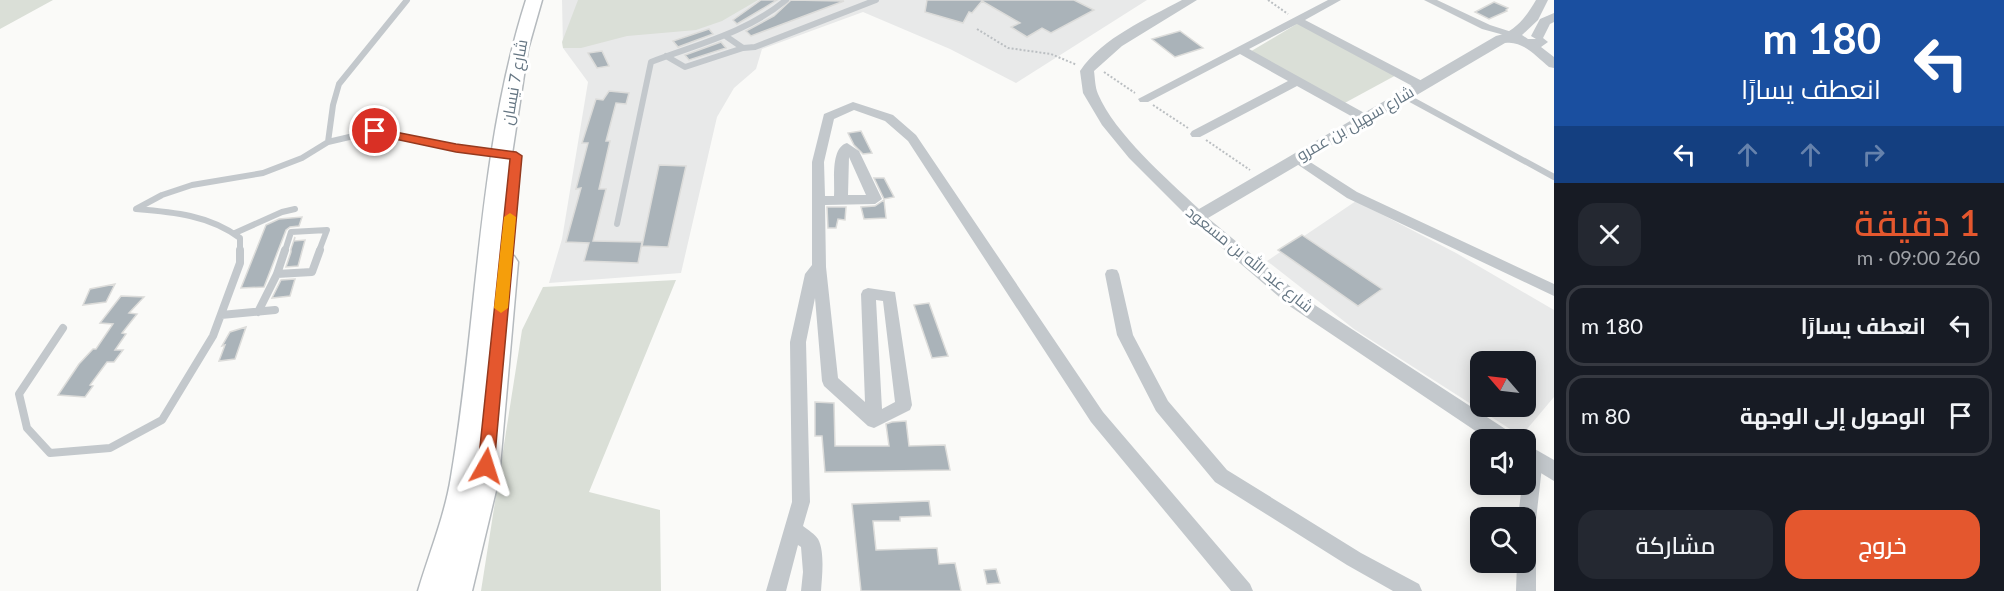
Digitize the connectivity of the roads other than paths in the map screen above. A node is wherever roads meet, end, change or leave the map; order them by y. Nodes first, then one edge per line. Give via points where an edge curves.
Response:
1 (407, 0) edge
2 (534, 0) edge
3 (545, 0) edge
4 (786, 0) edge
5 (876, 0) edge
6 (1191, 0) edge
7 (1336, 0) edge
8 (1429, 0) edge
9 (1542, 0) edge
10 (1534, 15) junction
11 (1551, 19) edge
12 (1297, 20) junction
13 (1517, 34) junction
14 (727, 37) junction
15 (1536, 40) junction
16 (743, 48) junction
17 (1240, 49) junction
18 (1554, 52) edge
19 (666, 56) junction
20 (1554, 64) edge
21 (1297, 81) junction
22 (1420, 85) junction
23 (1403, 95) junction
24 (1144, 99) road end
25 (1364, 118) junction
26 (1196, 134) road end
27 (328, 142) junction
28 (509, 155) junction
29 (1296, 157) junction
30 (1554, 177) edge
31 (841, 200) dead end
32 (819, 201) junction
33 (295, 209) dead end
34 (1197, 217) junction
35 (617, 224) dead end
36 (235, 233) junction
37 (819, 267) junction
38 (277, 274) junction
39 (1112, 274) dead end
40 (1550, 283) edge
41 (275, 310) dead end
42 (258, 312) junction
43 (221, 315) junction
44 (63, 328) dead end
45 (874, 421) junction
46 (1489, 429) edge
47 (1536, 460) edge
48 (1554, 472) edge
49 (1528, 495) edge
50 (793, 529) junction
51 (434, 591) edge
52 (456, 591) edge
53 (776, 591) edge
54 (811, 591) edge
55 (1243, 591) edge
56 (1412, 591) edge
57 (1526, 591) edge

1 - 27 lane via 339,84
2 - 28 main road, شارع 7 نيسان via 519,49
3 - 28 main road, شارع 7 نيسان
4 - 14 lane via 763,18
5 - 16 lane via 759,46
6 - 34 street, شارع عبد الله بن مسعود via 1098,56 1090,73 1108,124
7 - 12 street
8 - 13 street via 1486,27
9 - 10 street, شارع سهيل بن عمرو
10 - 11 street
10 - 13 street, شارع سهيل بن عمرو
11 - 15 street
12 - 17 street
12 - 22 street
13 - 15 street
13 - 22 street, شارع سهيل بن عمرو via 1501,39
14 - 16 lane
14 - 19 lane
15 - 18 street
15 - 20 street
16 - 19 lane via 685,67
17 - 21 street
17 - 24 street
19 - 35 lane via 651,62
21 - 25 street
21 - 26 street
22 - 23 street, شارع سهيل بن عمرو
23 - 25 street, شارع سهيل بن عمرو
23 - 30 lane
25 - 29 street, شارع سهيل بن عمرو
27 - 28 lane via 375,131
27 - 36 lane via 302,158 263,173 192,185 136,209 189,215 227,226
28 - 51 main road, شارع 7 نيسان via 465,479
28 - 52 main road, شارع 7 نيسان via 485,478
29 - 34 street, شارع سهيل بن عمرو
29 - 40 street via 1352,195
31 - 32 street
32 - 37 street
32 - 55 street via 818,162 828,117 853,106 888,118 912,138 1097,417
33 - 36 lane
34 - 46 street, شارع عبد الله بن مسعود via 1290,297
36 - 43 lane via 240,238 240,263
37 - 45 street via 830,381
37 - 50 street via 812,274 798,342 801,502
38 - 38 lane via 291,232 327,230 312,272
38 - 42 lane
39 - 56 street via 1125,335 1162,406 1221,476
41 - 42 lane
42 - 43 lane
43 - 44 lane via 213,336 162,420 110,447 50,453 27,428 19,394
45 - 45 street via 904,405 890,296 868,294
47 - 48 street
49 - 57 street
50 - 53 street
50 - 54 street via 810,543

